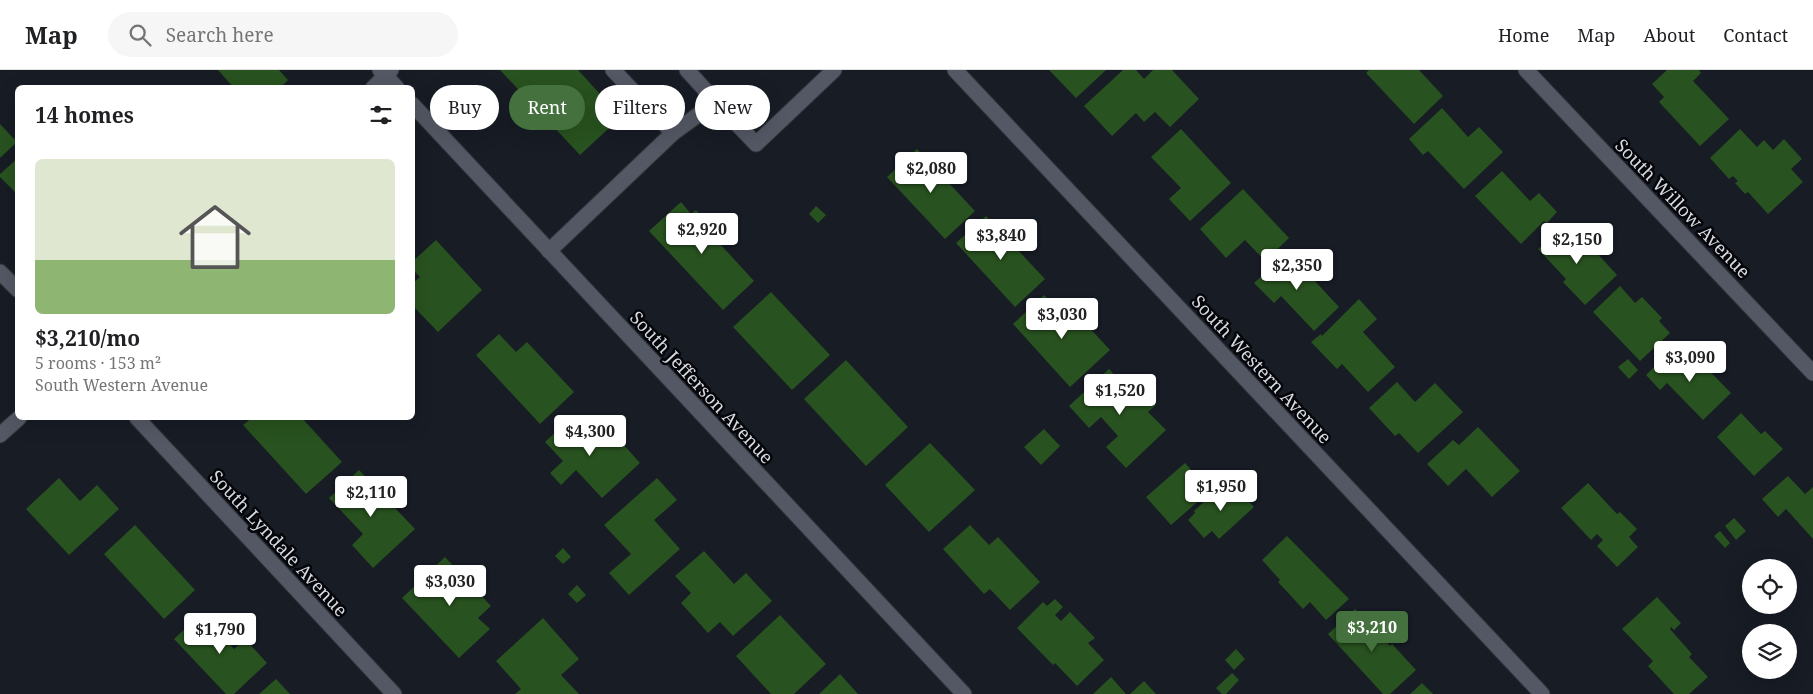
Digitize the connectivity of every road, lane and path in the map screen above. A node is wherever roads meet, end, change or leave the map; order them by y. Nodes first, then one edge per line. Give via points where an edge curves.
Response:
1 (613, 70) edge
2 (686, 70) edge
3 (834, 70) edge
4 (955, 70) edge
5 (1526, 70) edge
6 (386, 72) edge
7 (375, 85) edge
8 (395, 85) edge
9 (700, 85) edge
10 (415, 107) edge
11 (695, 117) edge
12 (743, 130) edge
13 (673, 133) junction
14 (549, 251) junction
15 (0, 272) edge
16 (15, 287) edge
17 (1813, 373) edge
18 (17, 420) edge
19 (139, 420) edge
20 (0, 435) edge
21 (394, 694) edge
22 (964, 694) edge
23 (1542, 694) edge

1 - 13 street
2 - 9 street
3 - 12 street via 756,144
4 - 23 street, South Western Avenue
5 - 17 street, South Willow Avenue
6 - 7 street
6 - 8 street
10 - 14 street, South Jefferson Avenue
11 - 13 street
13 - 14 street
14 - 22 street, South Jefferson Avenue
15 - 16 street
18 - 20 street
19 - 21 street, South Lyndale Avenue

